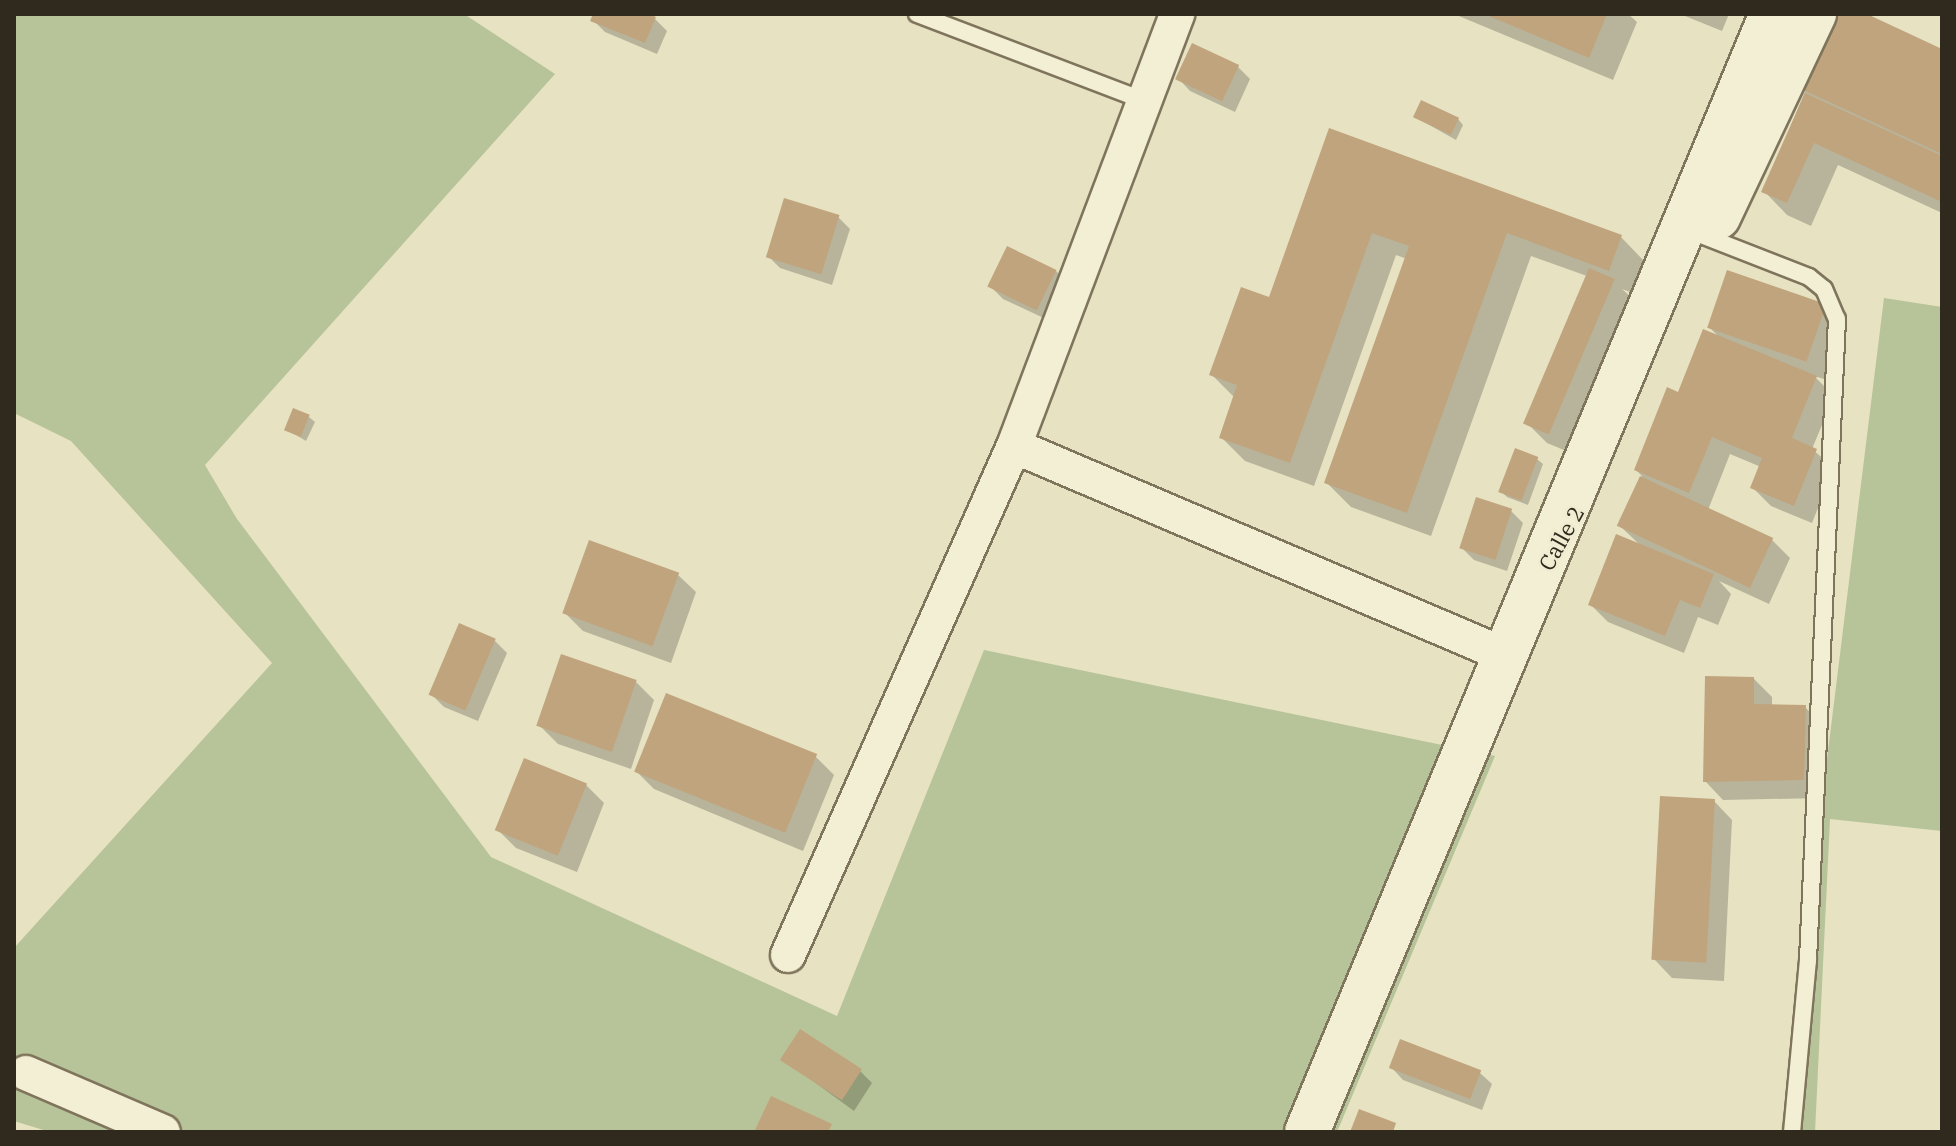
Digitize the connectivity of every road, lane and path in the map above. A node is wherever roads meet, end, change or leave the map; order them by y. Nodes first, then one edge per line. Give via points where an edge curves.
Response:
1 (917, 14) edge
2 (1177, 14) edge
3 (1772, 14) edge
4 (1814, 14) edge
5 (1142, 100) junction
6 (1695, 234) junction
7 (1014, 446) junction
8 (1505, 655) junction
9 (788, 955) dead end
10 (26, 1073) dead end
11 (163, 1132) edge
12 (1307, 1132) edge
13 (1792, 1132) edge

1 - 5 lane
2 - 5 street
3 - 6 main road, Calle 2
4 - 6 main road, Calle 2
5 - 7 street
6 - 8 main road, Calle 2
6 - 13 lane via 1809,277 1824,289 1837,319 1809,946
7 - 8 street
7 - 9 street
8 - 12 main road, Calle 2
10 - 11 street

